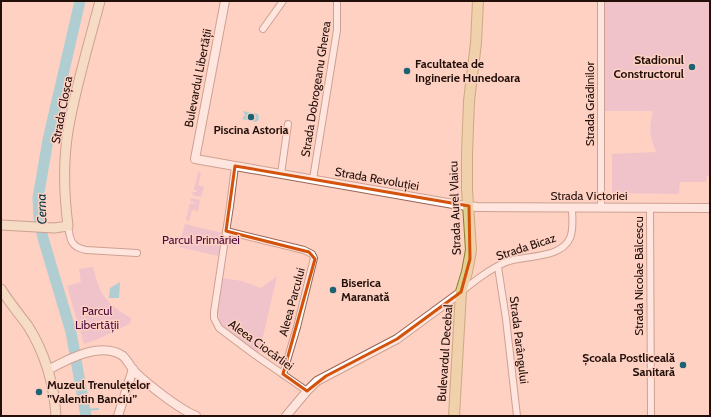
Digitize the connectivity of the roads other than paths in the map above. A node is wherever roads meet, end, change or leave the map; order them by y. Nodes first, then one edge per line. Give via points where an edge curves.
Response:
1 (100, 1) edge
2 (225, 1) edge
3 (283, 1) edge
4 (337, 1) edge
5 (478, 1) edge
6 (601, 1) edge
7 (263, 29) dead end
8 (288, 124) dead end
9 (195, 159) joint
10 (235, 166) junction
11 (281, 174) junction
12 (313, 179) junction
13 (468, 206) junction
14 (572, 208) junction
15 (601, 208) junction
16 (650, 208) junction
17 (710, 208) edge
18 (1, 225) edge
19 (68, 226) junction
20 (226, 231) junction
21 (137, 253) dead end
22 (498, 267) junction
23 (1, 289) edge
24 (461, 292) junction
25 (133, 369) junction
26 (48, 370) junction
27 (283, 374) junction
28 (307, 391) junction
29 (56, 416) edge
30 (118, 416) edge
31 (196, 416) edge
32 (286, 416) edge
33 (454, 416) edge
34 (517, 416) edge
35 (651, 416) edge

1 - 19 main road, Strada Cloșca via 68,131 65,196
2 - 9 street, Bulevardul Libertății
3 - 7 street
4 - 12 street, Strada Dobrogeanu Gherea via 337,30
5 - 13 main road, Strada Aurel Vlaicu via 468,108
6 - 15 street, Strada Grădinilor
8 - 11 street
9 - 10 street, Strada Revoluției
10 - 11 street, Strada Revoluției
10 - 20 street, Aleea Ciocârliei
11 - 12 street, Strada Revoluției
12 - 13 street, Strada Revoluției
13 - 14 street, Strada Victoriei
13 - 24 main road, Strada Aurel Vlaicu via 470,259
14 - 15 street, Strada Victoriei
14 - 22 street, Strada Bicaz via 571,237 562,248 545,255 516,259
15 - 16 street, Strada Victoriei
16 - 17 street, Strada Victoriei
16 - 35 street, Strada Nicolae Bălcescu
18 - 19 main road via 54,228
19 - 21 street via 72,243 78,248
20 - 27 street, Aleea Ciocârliei via 214,312 216,323 219,328
20 - 27 street, Aleea Parcului via 304,250 314,258
22 - 24 street, Strada Bicaz
22 - 34 street, Strada Parângului
23 - 26 main road via 28,328
24 - 28 street via 397,339 326,376
24 - 33 main road, Bulevardul Decebal
25 - 26 street via 119,354 94,350
25 - 30 street
25 - 31 street via 182,409
26 - 29 main road
27 - 28 street, Aleea Ciocârliei
28 - 32 street

